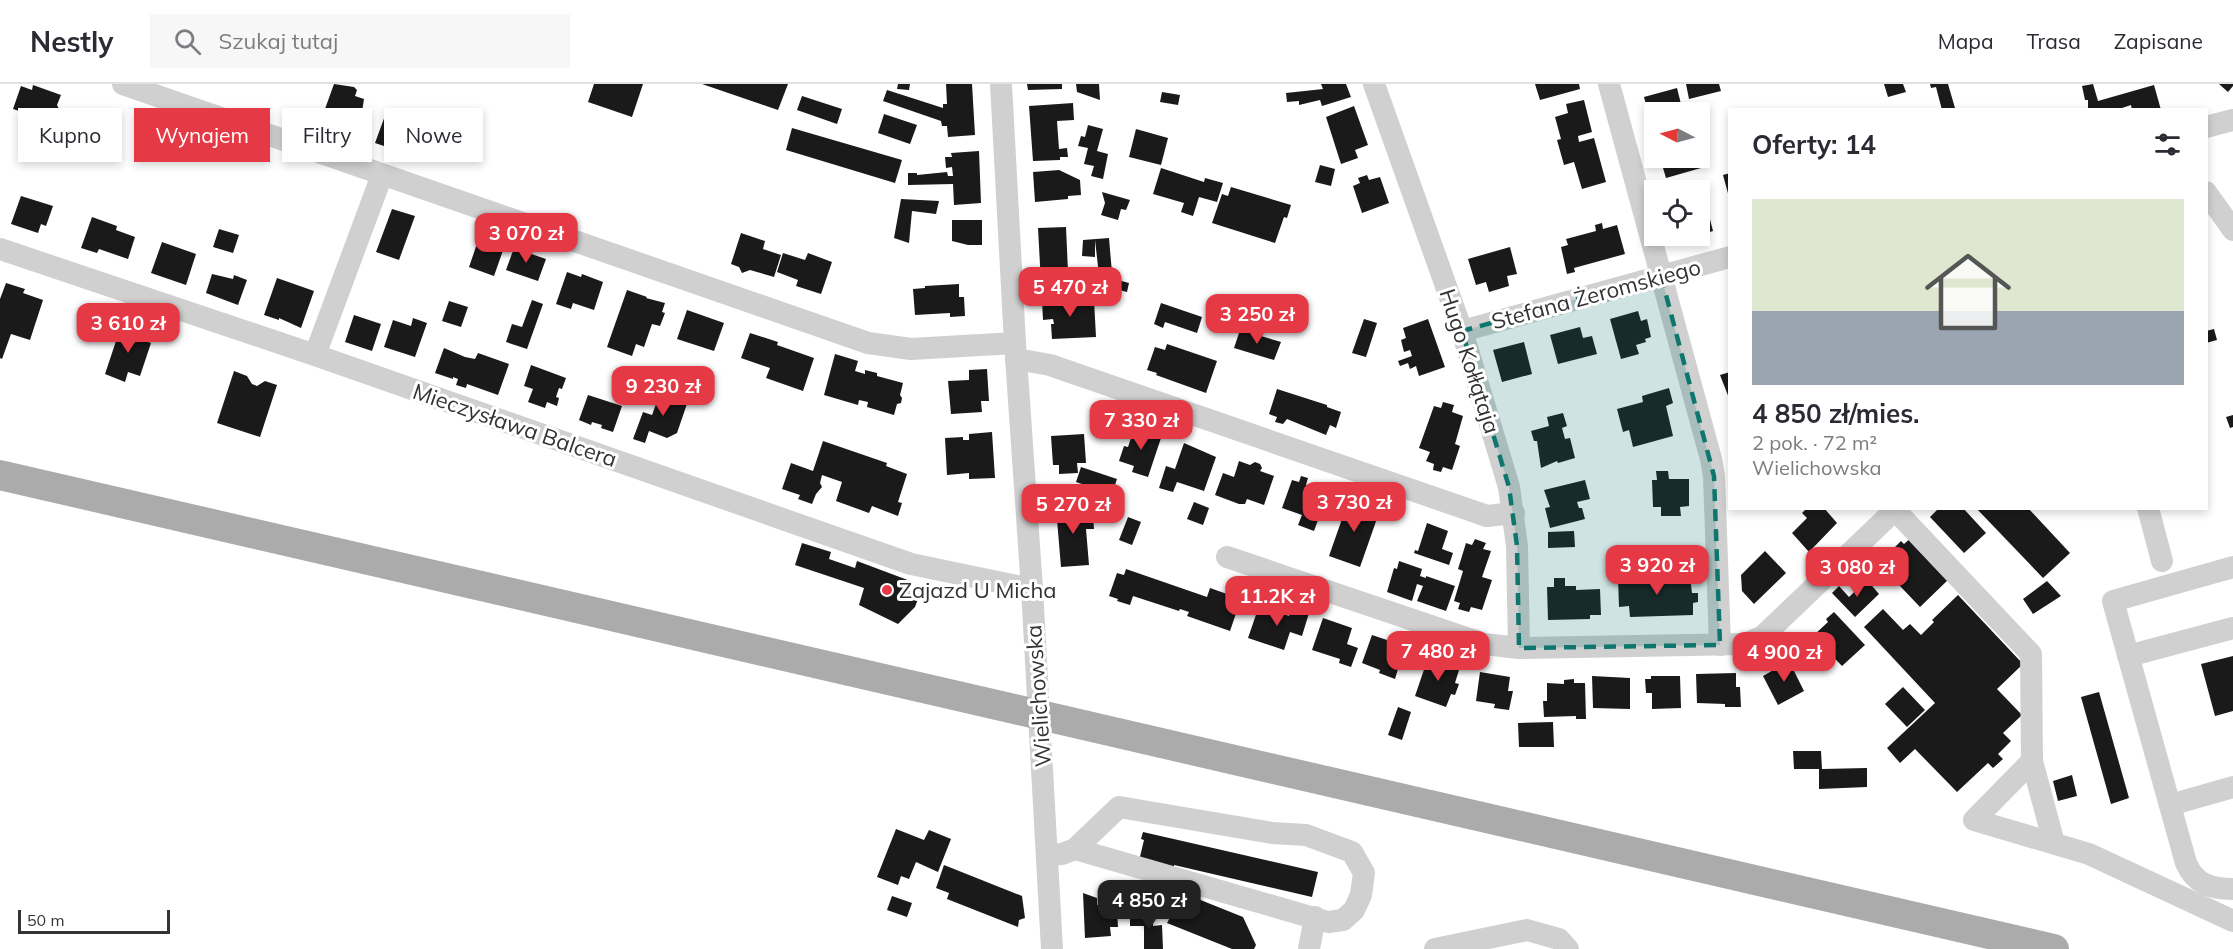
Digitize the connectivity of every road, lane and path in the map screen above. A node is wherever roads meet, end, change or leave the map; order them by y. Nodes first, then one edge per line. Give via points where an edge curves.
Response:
1 (123, 84) edge
2 (1002, 84) edge
3 (1374, 84) edge
4 (1609, 84) edge
5 (2233, 120) edge
6 (2208, 127) edge
7 (382, 175) junction
8 (2208, 195) edge
9 (2233, 230) edge
10 (0, 249) edge
11 (1728, 258) edge
12 (1661, 276) junction
13 (1462, 331) junction
14 (1016, 352) junction
15 (315, 355) junction
16 (0, 476) edge
17 (1895, 510) edge
18 (1897, 510) edge
19 (2149, 510) edge
20 (1514, 513) junction
21 (1227, 557) dead end
22 (2162, 561) dead end
23 (2233, 567) edge
24 (1032, 589) junction
25 (2233, 628) edge
26 (1720, 645) junction
27 (1519, 648) junction
28 (2128, 656) junction
29 (1040, 715) junction
30 (2032, 761) junction
31 (2233, 787) edge
32 (2169, 805) junction
33 (2054, 843) junction
34 (1075, 849) junction
35 (1047, 855) junction
36 (2233, 889) edge
37 (1315, 917) junction
38 (2233, 921) edge
39 (1053, 949) edge
40 (1309, 949) edge
41 (1435, 949) edge
42 (1568, 949) edge
43 (2054, 949) edge

1 - 7 street
2 - 14 street, Wielichowska
3 - 13 street, Hugo Kołłątaja
4 - 12 street
5 - 6 street
7 - 14 street via 868,343 911,349
7 - 15 street
8 - 9 street
10 - 15 street, Mieczysława Balcera
11 - 12 street, Stefana Żeromskiego
12 - 13 street, Stefana Żeromskiego
12 - 26 street via 1714,476
13 - 20 street, Hugo Kołłątaja via 1502,460
14 - 20 street via 1028,361 1050,365 1487,516
14 - 24 street, Wielichowska
15 - 24 street, Mieczysława Balcera via 911,564
16 - 29 main road
17 - 26 street via 1763,636 1744,644
18 - 30 street via 2031,654
19 - 22 street
20 - 27 street, Hugo Kołłątaja
21 - 27 street via 1484,644
23 - 28 street via 2113,601
24 - 29 street, Wielichowska
25 - 28 street
26 - 27 street
28 - 32 street
29 - 35 street, Wielichowska
29 - 43 main road
30 - 33 street
30 - 33 street via 1974,820
31 - 32 street
32 - 36 street via 2190,873 2207,886
33 - 38 street via 2089,854
34 - 35 street
34 - 37 street
34 - 37 street via 1119,807 1272,833 1306,835 1352,852 1364,873 1361,895 1354,910 1343,920 1328,922
35 - 39 street, Wielichowska
37 - 40 street
41 - 42 street via 1527,930 1559,939

